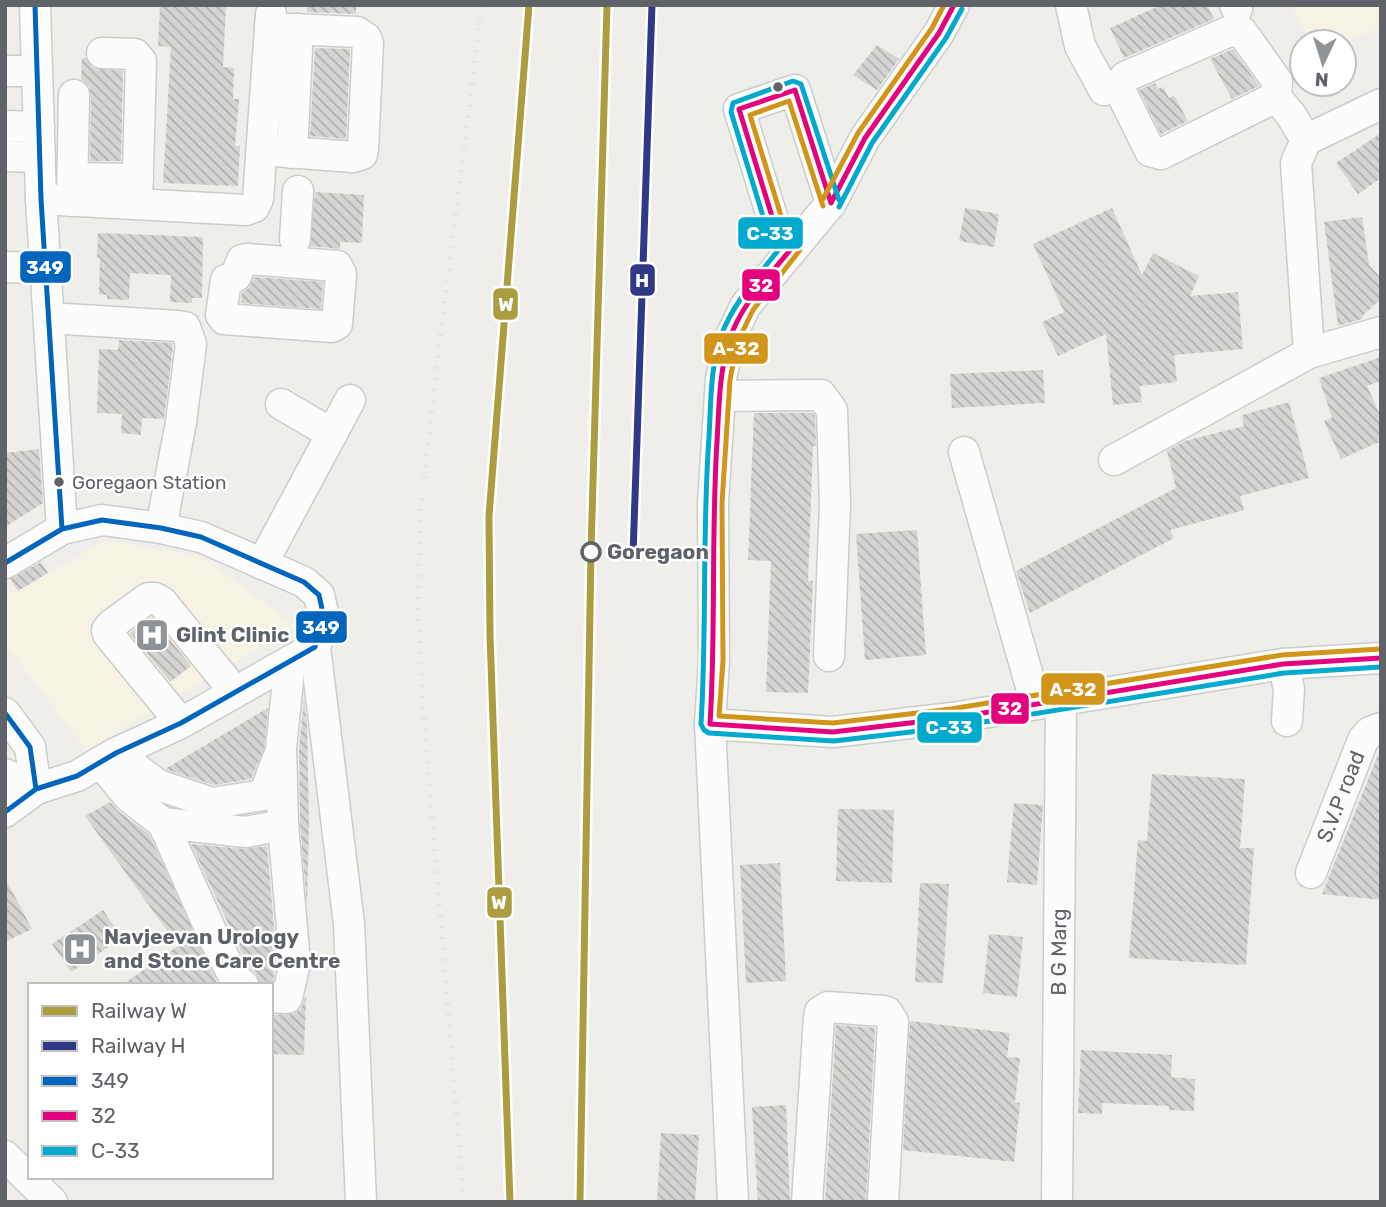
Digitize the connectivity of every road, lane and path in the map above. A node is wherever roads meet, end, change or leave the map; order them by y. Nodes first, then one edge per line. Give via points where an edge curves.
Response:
1 (35, 5) edge
2 (954, 5) edge
3 (1072, 5) edge
4 (279, 24) junction
5 (102, 53) dead end
6 (5, 55) edge
7 (37, 63) junction
8 (5, 71) edge
9 (1104, 90) dead end
10 (74, 95) dead end
11 (1276, 97) junction
12 (1381, 104) edge
13 (5, 126) edge
14 (154, 139) dead end
15 (1306, 140) junction
16 (39, 142) junction
17 (262, 150) junction
18 (292, 153) junction
19 (5, 156) edge
20 (72, 189) junction
21 (143, 196) junction
22 (41, 199) junction
23 (831, 203) junction
24 (252, 205) junction
25 (295, 239) dead end
26 (791, 249) junction
27 (244, 259) dead end
28 (5, 267) edge
29 (46, 268) junction
30 (49, 318) junction
31 (1381, 332) edge
32 (1309, 353) junction
33 (720, 396) junction
34 (350, 400) dead end
35 (281, 404) dead end
36 (332, 434) junction
37 (964, 452) dead end
38 (1114, 460) dead end
39 (161, 528) junction
40 (62, 529) junction
41 (5, 563) edge
42 (262, 564) junction
43 (315, 646) junction
44 (829, 656) dead end
45 (1381, 658) edge
46 (290, 661) junction
47 (1283, 664) junction
48 (235, 692) junction
49 (1049, 702) junction
50 (5, 713) edge
51 (1287, 721) dead end
52 (181, 723) junction
53 (710, 724) junction
54 (1381, 728) edge
55 (30, 747) junction
56 (281, 748) junction
57 (97, 764) junction
58 (5, 774) edge
59 (36, 789) junction
60 (5, 812) edge
61 (163, 823) junction
62 (283, 825) junction
63 (1311, 873) dead end
64 (241, 983) edge
65 (273, 997) edge
66 (10, 1172) edge
67 (52, 1202) edge
68 (362, 1202) edge
69 (733, 1202) edge
70 (807, 1202) edge
71 (883, 1202) edge
72 (1057, 1202) edge

1 - 7 street
2 - 23 street via 865,138
3 - 9 street via 1080,47
4 - 17 street
4 - 18 street
4 - 18 street via 357,32 368,43 362,154
5 - 21 street via 135,54 141,61
6 - 7 street
7 - 8 street
7 - 16 street
10 - 20 street
11 - 11 street via 1161,154 1150,151 1118,86 1125,77 1230,31 1242,32 1277,81
11 - 15 street
12 - 15 street
13 - 16 street
14 - 21 street
15 - 32 street via 1296,163
16 - 19 street
16 - 22 street
17 - 18 street
17 - 24 street
20 - 21 street
20 - 22 street
21 - 24 street
22 - 29 street
23 - 26 street
23 - 26 street via 795,90 739,109 774,223
24 - 25 street via 297,197
24 - 27 street
26 - 33 street via 746,305 729,341
28 - 29 street
29 - 30 street
30 - 39 street via 178,326 189,334 181,422
30 - 40 street
31 - 32 street
32 - 38 street
33 - 44 street via 821,395 832,410 835,505
33 - 53 street via 713,503
34 - 36 street
35 - 36 street
36 - 42 street
37 - 49 street, B G Marg
39 - 40 street via 102,520
39 - 42 street via 201,537
40 - 41 street
42 - 43 street via 304,582 318,595 324,618
43 - 46 street
43 - 68 street via 349,924
45 - 47 street
46 - 48 street
46 - 56 street
47 - 49 street
47 - 51 street via 1289,689
48 - 52 street
48 - 52 street via 162,602 148,598 111,625 108,634
49 - 53 street via 833,732
49 - 72 street, B G Marg
50 - 55 street
52 - 57 street
53 - 69 street
54 - 63 street, S.V.P road via 1363,740
55 - 57 street
55 - 59 street
56 - 57 street via 264,795 212,803
56 - 62 street
57 - 59 street
57 - 61 street
58 - 59 street
59 - 60 street
61 - 62 street via 246,832
61 - 64 street via 216,942
62 - 65 street via 295,963 287,998
66 - 67 street
70 - 71 street via 819,1017 828,1007 883,1011 893,1021

